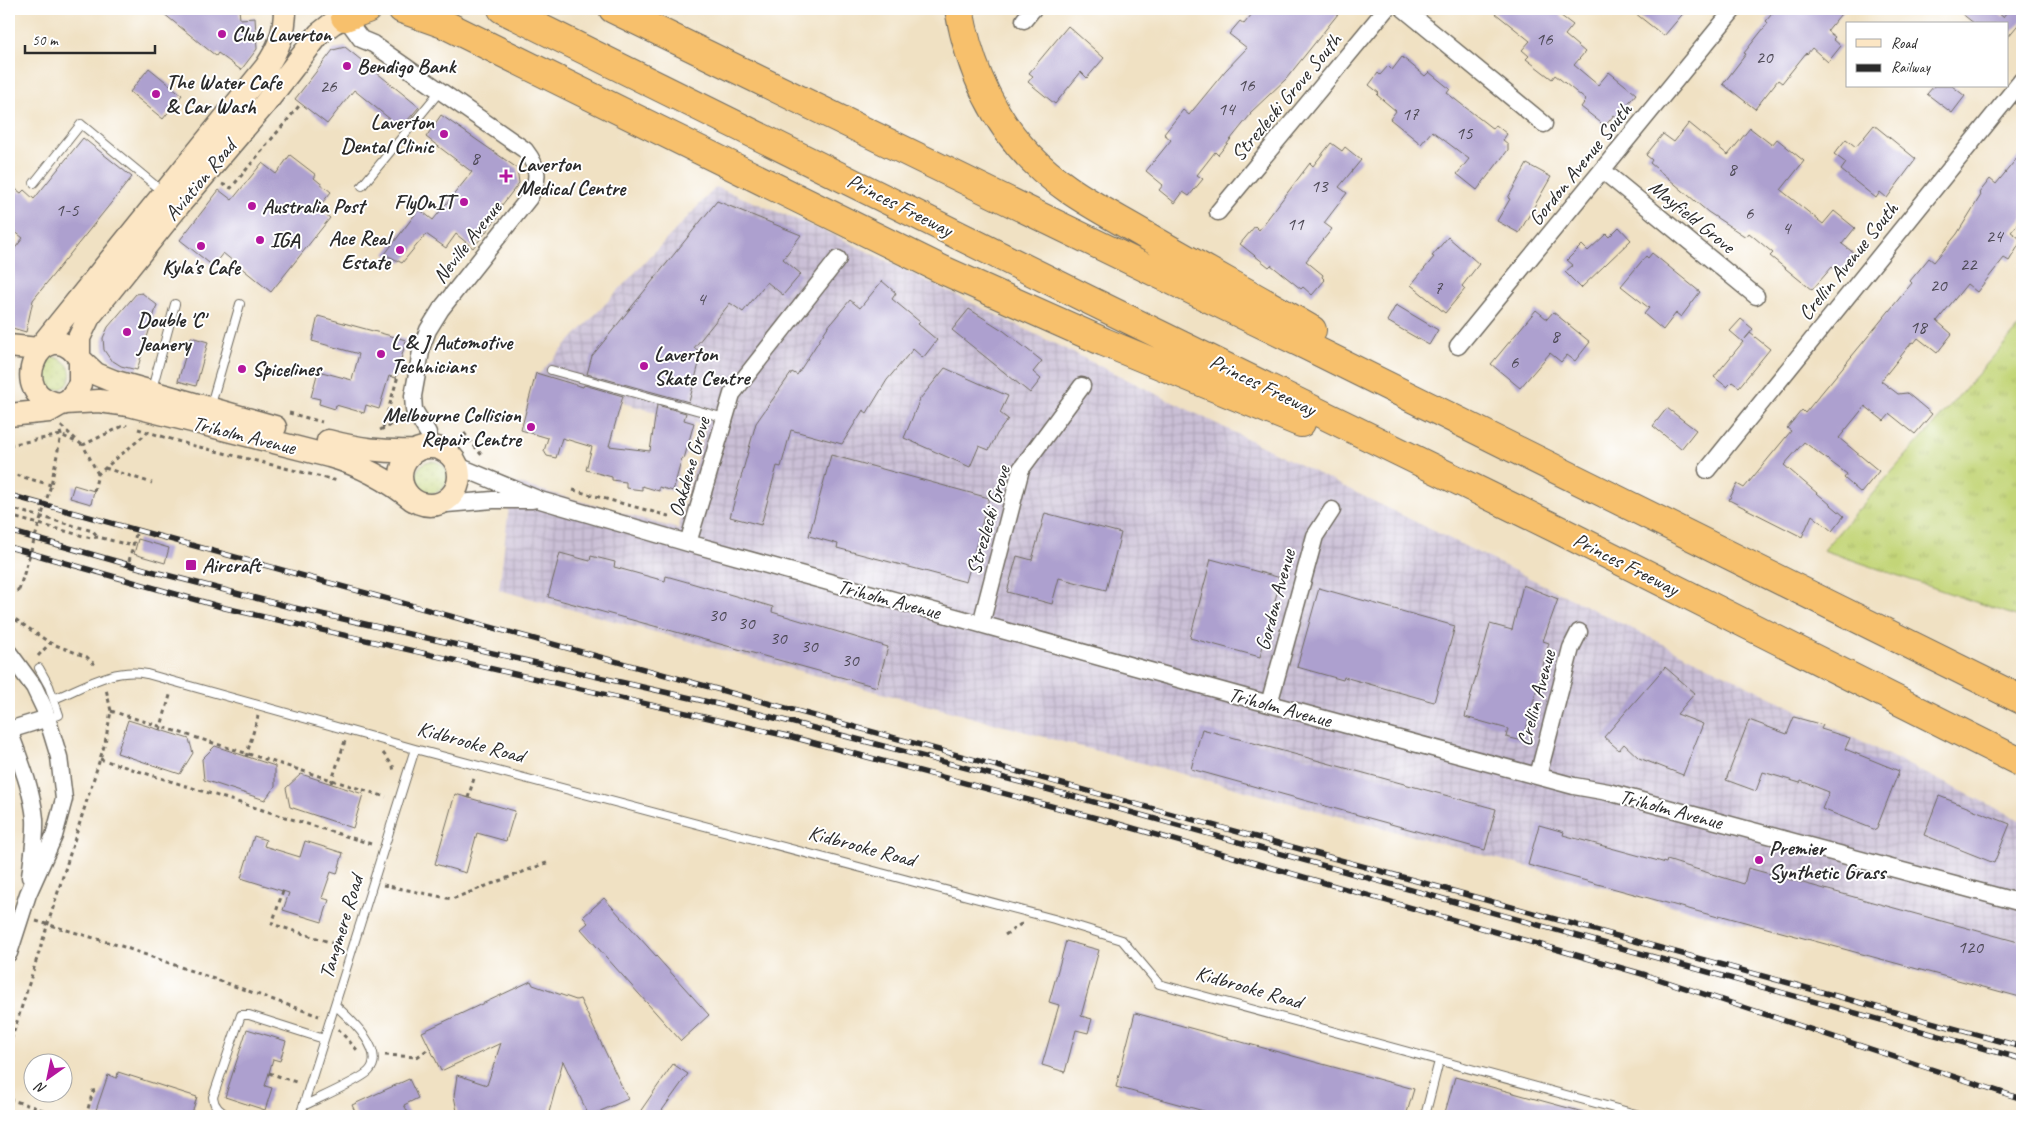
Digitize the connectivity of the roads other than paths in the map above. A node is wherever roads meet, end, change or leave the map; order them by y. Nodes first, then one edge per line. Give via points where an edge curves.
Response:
1 (285, 9) edge
2 (402, 9) edge
3 (502, 9) edge
4 (613, 9) edge
5 (959, 9) edge
6 (1386, 9) edge
7 (1404, 9) edge
8 (1734, 9) edge
9 (356, 13) edge
10 (2022, 80) edge
11 (440, 91) junction
12 (240, 100) junction
13 (264, 105) junction
14 (1544, 124) dead end
15 (1602, 170) junction
16 (34, 183) dead end
17 (362, 186) dead end
18 (172, 199) junction
19 (1218, 212) dead end
20 (144, 233) junction
21 (838, 259) dead end
22 (1756, 296) dead end
23 (175, 304) dead end
24 (240, 304) dead end
25 (9, 346) edge
26 (1458, 346) dead end
27 (39, 348) junction
28 (80, 358) junction
29 (551, 370) dead end
30 (18, 379) edge
31 (1082, 386) dead end
32 (151, 391) junction
33 (62, 410) junction
34 (210, 410) junction
35 (9, 415) edge
36 (725, 418) junction
37 (1500, 442) junction
38 (420, 445) junction
39 (458, 466) junction
40 (1707, 470) dead end
41 (413, 500) junction
42 (540, 500) junction
43 (435, 505) junction
44 (1332, 510) dead end
45 (1555, 528) junction
46 (688, 544) junction
47 (1806, 594) junction
48 (981, 624) junction
49 (1578, 632) dead end
50 (9, 654) edge
51 (39, 668) dead end
52 (2022, 678) edge
53 (54, 699) junction
54 (2022, 700) edge
55 (1269, 704) junction
56 (48, 718) junction
57 (9, 730) edge
58 (415, 749) junction
59 (2015, 761) edge
60 (1538, 776) junction
61 (28, 894) junction
62 (2022, 903) edge
63 (9, 953) edge
64 (335, 1005) junction
65 (324, 1039) junction
66 (1439, 1061) junction
67 (303, 1106) junction
68 (230, 1116) edge
69 (300, 1116) edge
70 (1425, 1116) edge
71 (1642, 1116) edge

1 - 12 street, Aviation Road via 282,37 276,52
2 - 45 highway via 444,24 943,270 1104,342
3 - 45 highway, Princes Freeway
4 - 37 highway
5 - 37 highway via 970,58 981,85 1010,133 1045,171 1086,200
6 - 19 street, Strezlecki Grove South
7 - 14 street
8 - 15 street, Gordon Avenue South
9 - 11 street, Neville Avenue via 361,39
9 - 13 street, Aviation Road via 325,28
10 - 40 street, Crellin Avenue South
11 - 17 lane
11 - 38 street, Neville Avenue via 525,150 537,176 529,198 428,330 414,386
12 - 13 street
12 - 18 street, Aviation Road
13 - 18 street, Aviation Road
15 - 22 street, Mayfield Grove
15 - 26 street, Gordon Avenue South
16 - 18 lane via 81,124
18 - 20 street, Aviation Road
20 - 27 street, Aviation Road
20 - 28 street, Aviation Road via 85,323 78,344
21 - 36 street, Oakdene Grove via 732,394
23 - 32 lane
24 - 34 lane
25 - 27 street
27 - 28 street via 62,344
27 - 30 street via 30,355
28 - 32 street, Triholm Avenue via 101,376
28 - 33 street via 80,384
29 - 36 lane
30 - 33 street via 34,396
31 - 48 street, Strezlecki Grove via 1021,469
32 - 34 street, Triholm Avenue
33 - 35 street
33 - 41 street, Triholm Avenue via 99,401 129,405 329,456 378,475
34 - 38 street, Triholm Avenue via 357,448 384,452
36 - 46 street, Oakdene Grove
37 - 47 highway
38 - 39 street via 442,449
38 - 41 street via 407,458 400,476 406,493
39 - 42 street, Triholm Avenue
39 - 43 street via 459,480 454,494
41 - 43 street
42 - 43 street, Triholm Avenue
42 - 46 street, Triholm Avenue
44 - 55 street, Gordon Avenue via 1314,536
45 - 59 highway, Princes Freeway
46 - 48 street, Triholm Avenue
47 - 52 highway
47 - 54 highway
48 - 55 street, Triholm Avenue
49 - 60 street, Crellin Avenue
50 - 56 street via 34,687
51 - 53 lane
53 - 56 lane via 59,715
53 - 58 lane, Kidbrooke Road via 123,672 147,674
55 - 60 street, Triholm Avenue
56 - 57 street
56 - 61 street via 60,762 64,799 54,836
57 - 61 street via 34,809 34,845
58 - 64 lane, Tangmere Road
58 - 66 lane, Kidbrooke Road via 1114,937 1122,940 1159,984
60 - 62 street, Triholm Avenue
61 - 63 street
64 - 65 lane, Tangmere Road
64 - 67 lane via 368,1041 374,1054 373,1064 365,1075
65 - 67 lane, Tangmere Road
65 - 68 lane via 241,1015 213,1097 218,1109
66 - 70 lane
66 - 71 lane, Kidbrooke Road
67 - 69 lane, Tangmere Road

